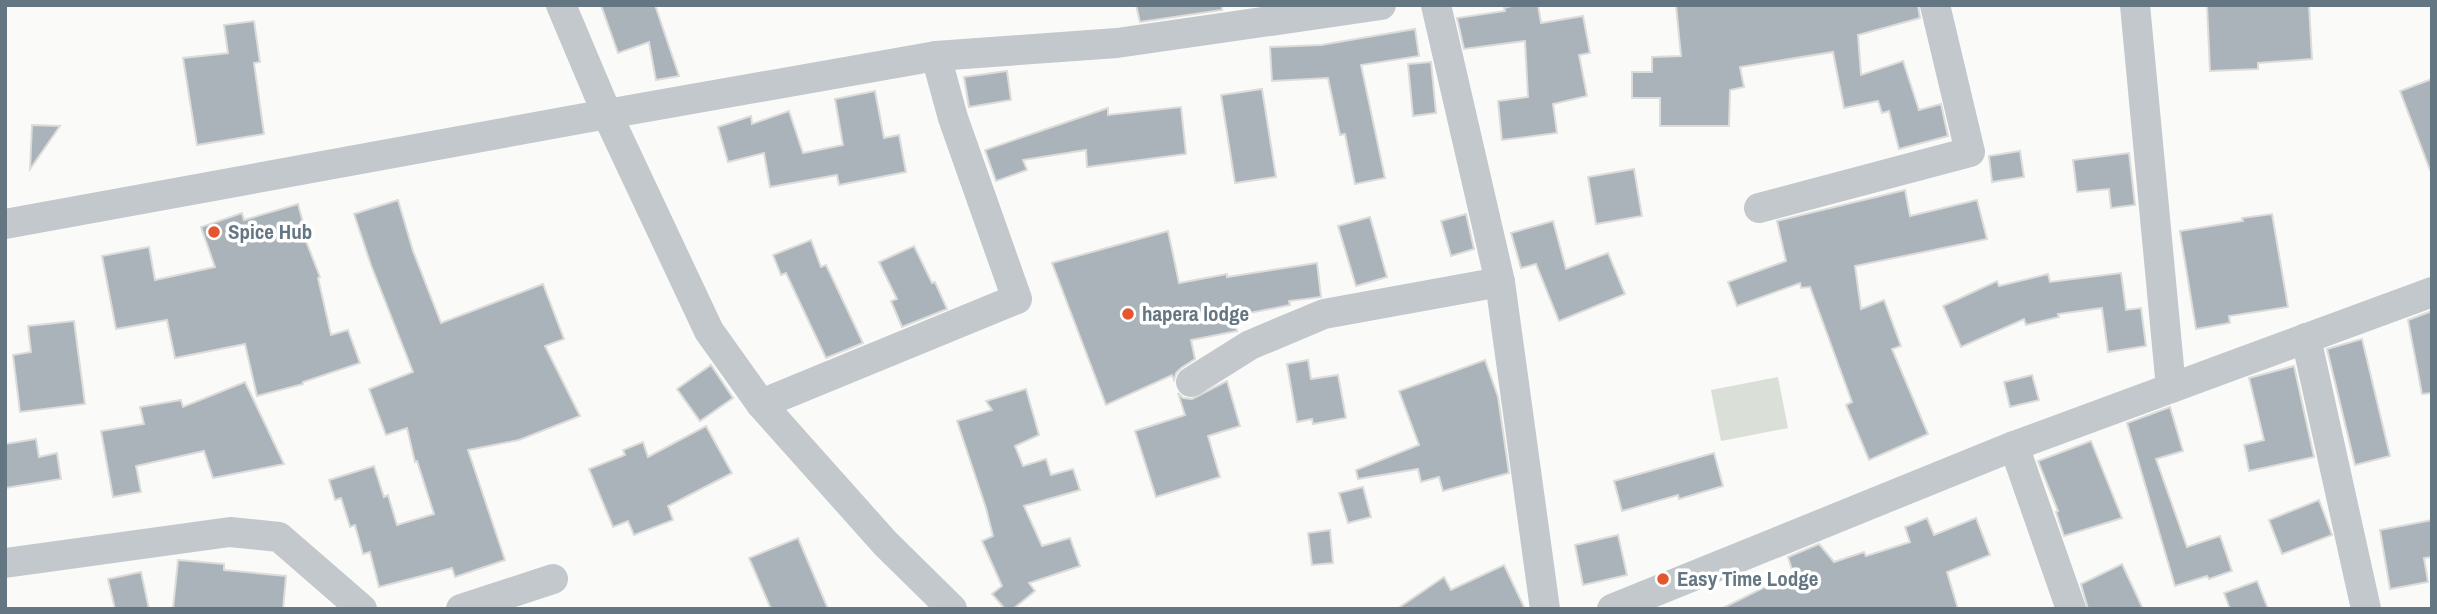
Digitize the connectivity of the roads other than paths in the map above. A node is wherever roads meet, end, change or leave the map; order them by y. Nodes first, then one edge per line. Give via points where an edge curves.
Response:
1 (561, 5) edge
2 (1381, 5) edge
3 (1436, 5) edge
4 (1935, 5) edge
5 (2135, 5) edge
6 (1281, 13) edge
7 (936, 56) junction
8 (607, 114) junction
9 (1759, 208) dead end
10 (5, 224) edge
11 (1500, 282) junction
12 (2432, 292) edge
13 (2306, 338) junction
14 (1191, 382) dead end
15 (2171, 388) junction
16 (761, 404) junction
17 (2014, 446) junction
18 (5, 563) edge
19 (553, 579) dead end
20 (362, 609) edge
21 (461, 609) edge
22 (952, 609) edge
23 (1545, 609) edge
24 (1612, 609) edge
25 (2071, 609) edge
26 (2366, 609) edge

1 - 8 street
2 - 6 street
3 - 11 street
4 - 9 street via 1970,152
5 - 15 street
6 - 7 street via 1117,43
7 - 8 street
7 - 16 street via 1017,299
8 - 10 street
8 - 16 street via 709,331
11 - 14 street via 1324,314 1250,345
11 - 23 street
12 - 13 street
13 - 15 street
13 - 26 street
15 - 17 street
16 - 22 street via 885,543
17 - 24 street
17 - 25 street
18 - 20 street via 230,532 279,537
19 - 21 street

